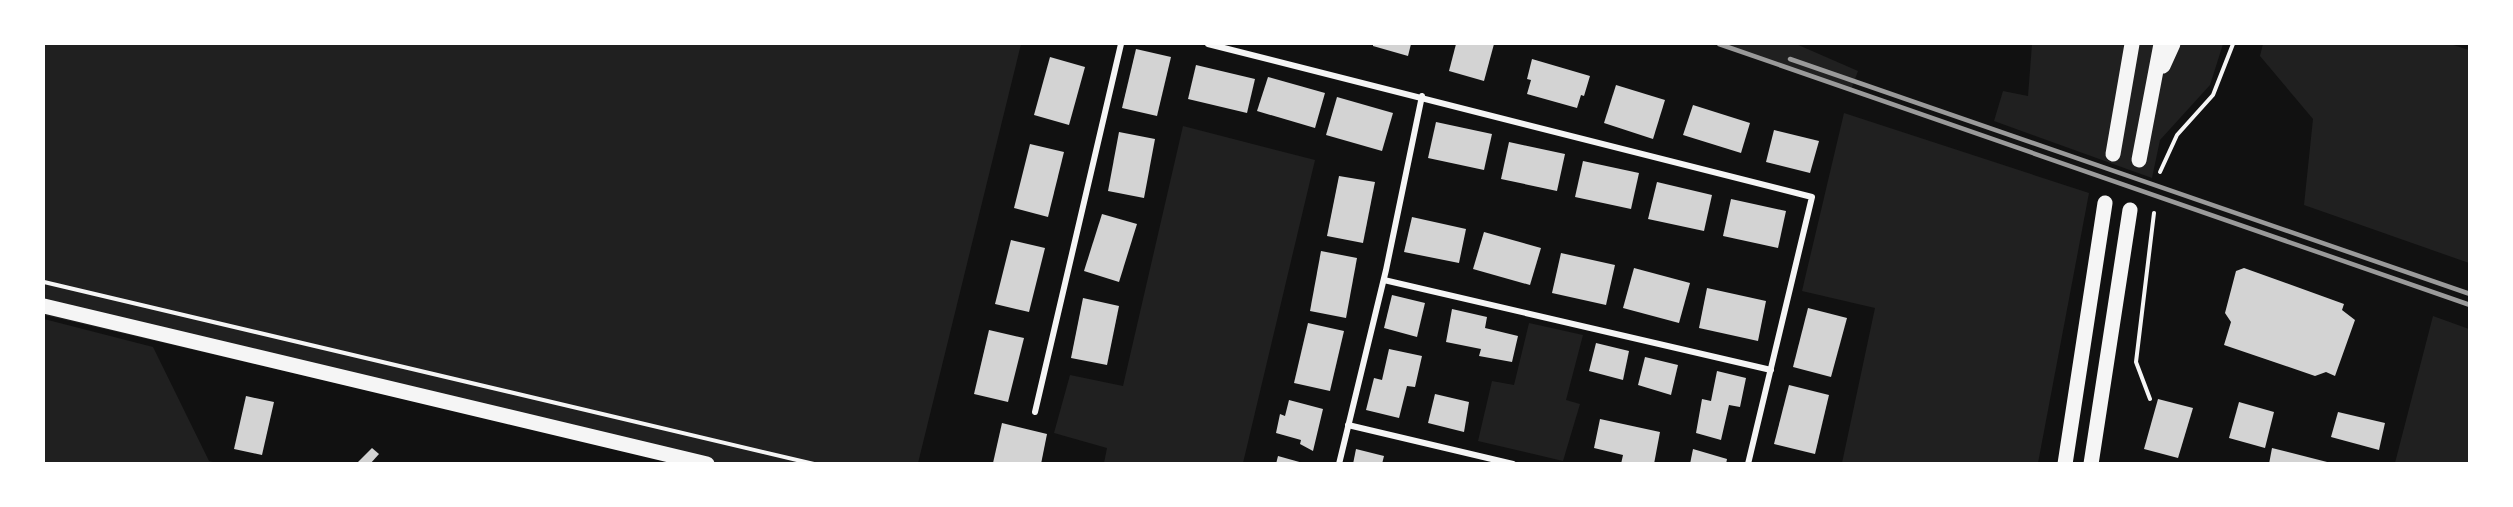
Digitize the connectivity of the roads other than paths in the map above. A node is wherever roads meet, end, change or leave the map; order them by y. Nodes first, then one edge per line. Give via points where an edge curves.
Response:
1 (1122, 44) edge
2 (1208, 44) edge
3 (2132, 44) edge
4 (2161, 44) edge
5 (2173, 44) edge
6 (2151, 90) junction
7 (1422, 96) junction
8 (2113, 154) dead end
9 (2139, 160) dead end
10 (2105, 203) dead end
11 (2130, 210) dead end
12 (1384, 280) junction
13 (44, 306) edge
14 (1771, 370) junction
15 (1035, 412) dead end
16 (1348, 425) junction
17 (707, 464) edge
18 (1339, 464) edge
19 (1513, 464) edge
20 (1748, 464) edge
21 (2065, 464) edge
22 (2091, 464) edge

1 - 15 street
2 - 7 street
3 - 8 main road
4 - 6 main road
5 - 6 main road
6 - 9 main road
7 - 12 street
7 - 14 street via 1812,197
10 - 21 main road
11 - 22 main road
12 - 14 street
12 - 16 street
13 - 17 main road
14 - 20 street
16 - 18 street
16 - 19 street

